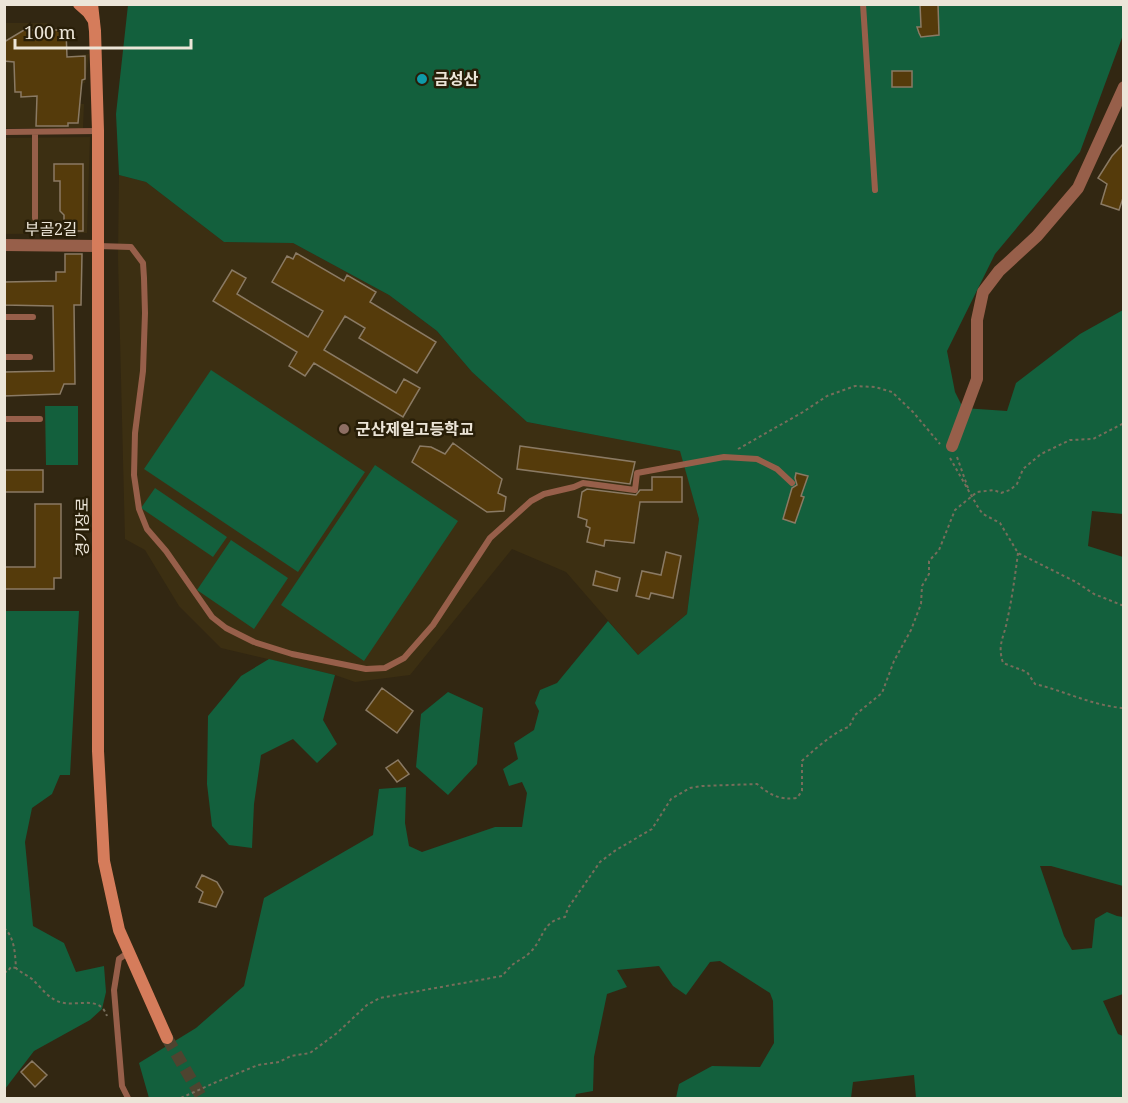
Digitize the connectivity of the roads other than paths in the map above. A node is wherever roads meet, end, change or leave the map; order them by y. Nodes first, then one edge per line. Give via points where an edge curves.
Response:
1 (79, 4) edge
2 (92, 4) edge
3 (103, 4) edge
4 (864, 4) edge
5 (95, 27) junction
6 (1124, 87) edge
7 (98, 131) junction
8 (4, 132) edge
9 (35, 132) junction
10 (874, 190) dead end
11 (35, 218) dead end
12 (4, 246) edge
13 (98, 246) junction
14 (4, 317) edge
15 (33, 317) dead end
16 (4, 357) edge
17 (30, 357) dead end
18 (4, 419) edge
19 (40, 419) dead end
20 (948, 449) road end
21 (792, 483) dead end
22 (129, 951) junction
23 (167, 1038) tunnel mouth
24 (128, 1098) edge

1 - 5 street
2 - 5 street, 경기장로
3 - 5 street
4 - 10 lane
5 - 7 street, 경기장로
6 - 20 street via 1078,188 983,292 977,320 976,380
7 - 9 lane
7 - 13 street, 경기장로
8 - 9 lane
9 - 11 lane
12 - 13 street, 부골2길
13 - 21 lane via 131,247 143,263 145,313 134,475 139,509 147,529 212,617 254,642 366,669 384,668 404,658 434,625 490,538 544,494 583,483 635,490 637,473 724,457 757,459
13 - 22 street, 경기장로 via 99,762 104,861 119,930
14 - 15 lane
16 - 17 lane
18 - 19 lane
22 - 23 street, 경기장로
22 - 24 lane via 119,958 115,974 122,1086

